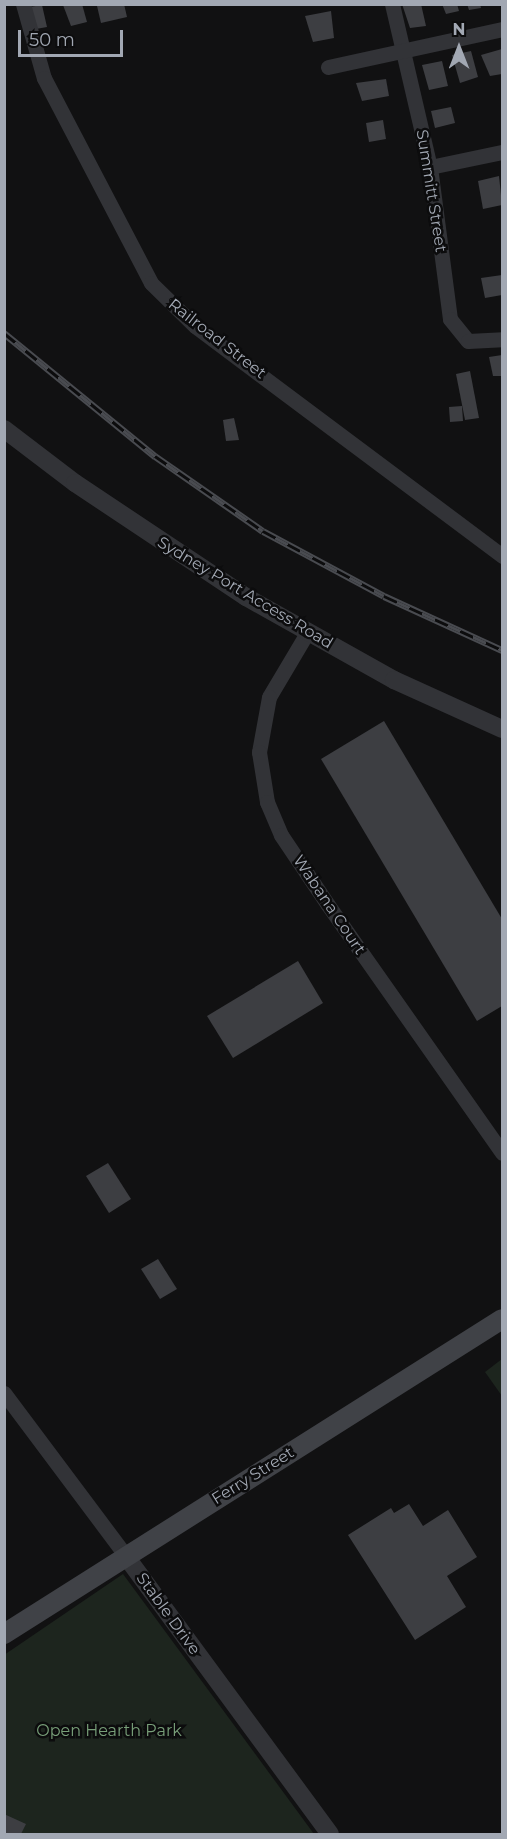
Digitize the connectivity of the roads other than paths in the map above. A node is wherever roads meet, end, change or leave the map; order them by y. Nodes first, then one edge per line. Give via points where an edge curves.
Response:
1 (23, 4) edge
2 (392, 4) edge
3 (502, 29) edge
4 (405, 50) junction
5 (328, 67) dead end
6 (502, 152) edge
7 (430, 167) junction
8 (502, 339) edge
9 (4, 429) edge
10 (502, 556) edge
11 (307, 633) junction
12 (502, 729) edge
13 (502, 1153) edge
14 (502, 1319) edge
15 (4, 1393) edge
16 (125, 1555) junction
17 (4, 1634) edge
18 (330, 1834) edge

1 - 10 street, Railroad Street via 44,78 151,283 195,326
2 - 4 street, Summitt Street
3 - 4 street
4 - 5 street
4 - 7 street, Summitt Street
6 - 7 street
7 - 8 street, Summitt Street via 453,327 465,340
9 - 11 street, Sydney Port Access Road via 177,553
11 - 12 street, Sydney Port Access Road via 394,680
11 - 13 street, Wabana Court via 269,698 259,752 267,802 281,835
14 - 16 main road, Ferry Street
15 - 16 street, Stable Drive
16 - 17 main road, Ferry Street
16 - 18 street, Stable Drive

